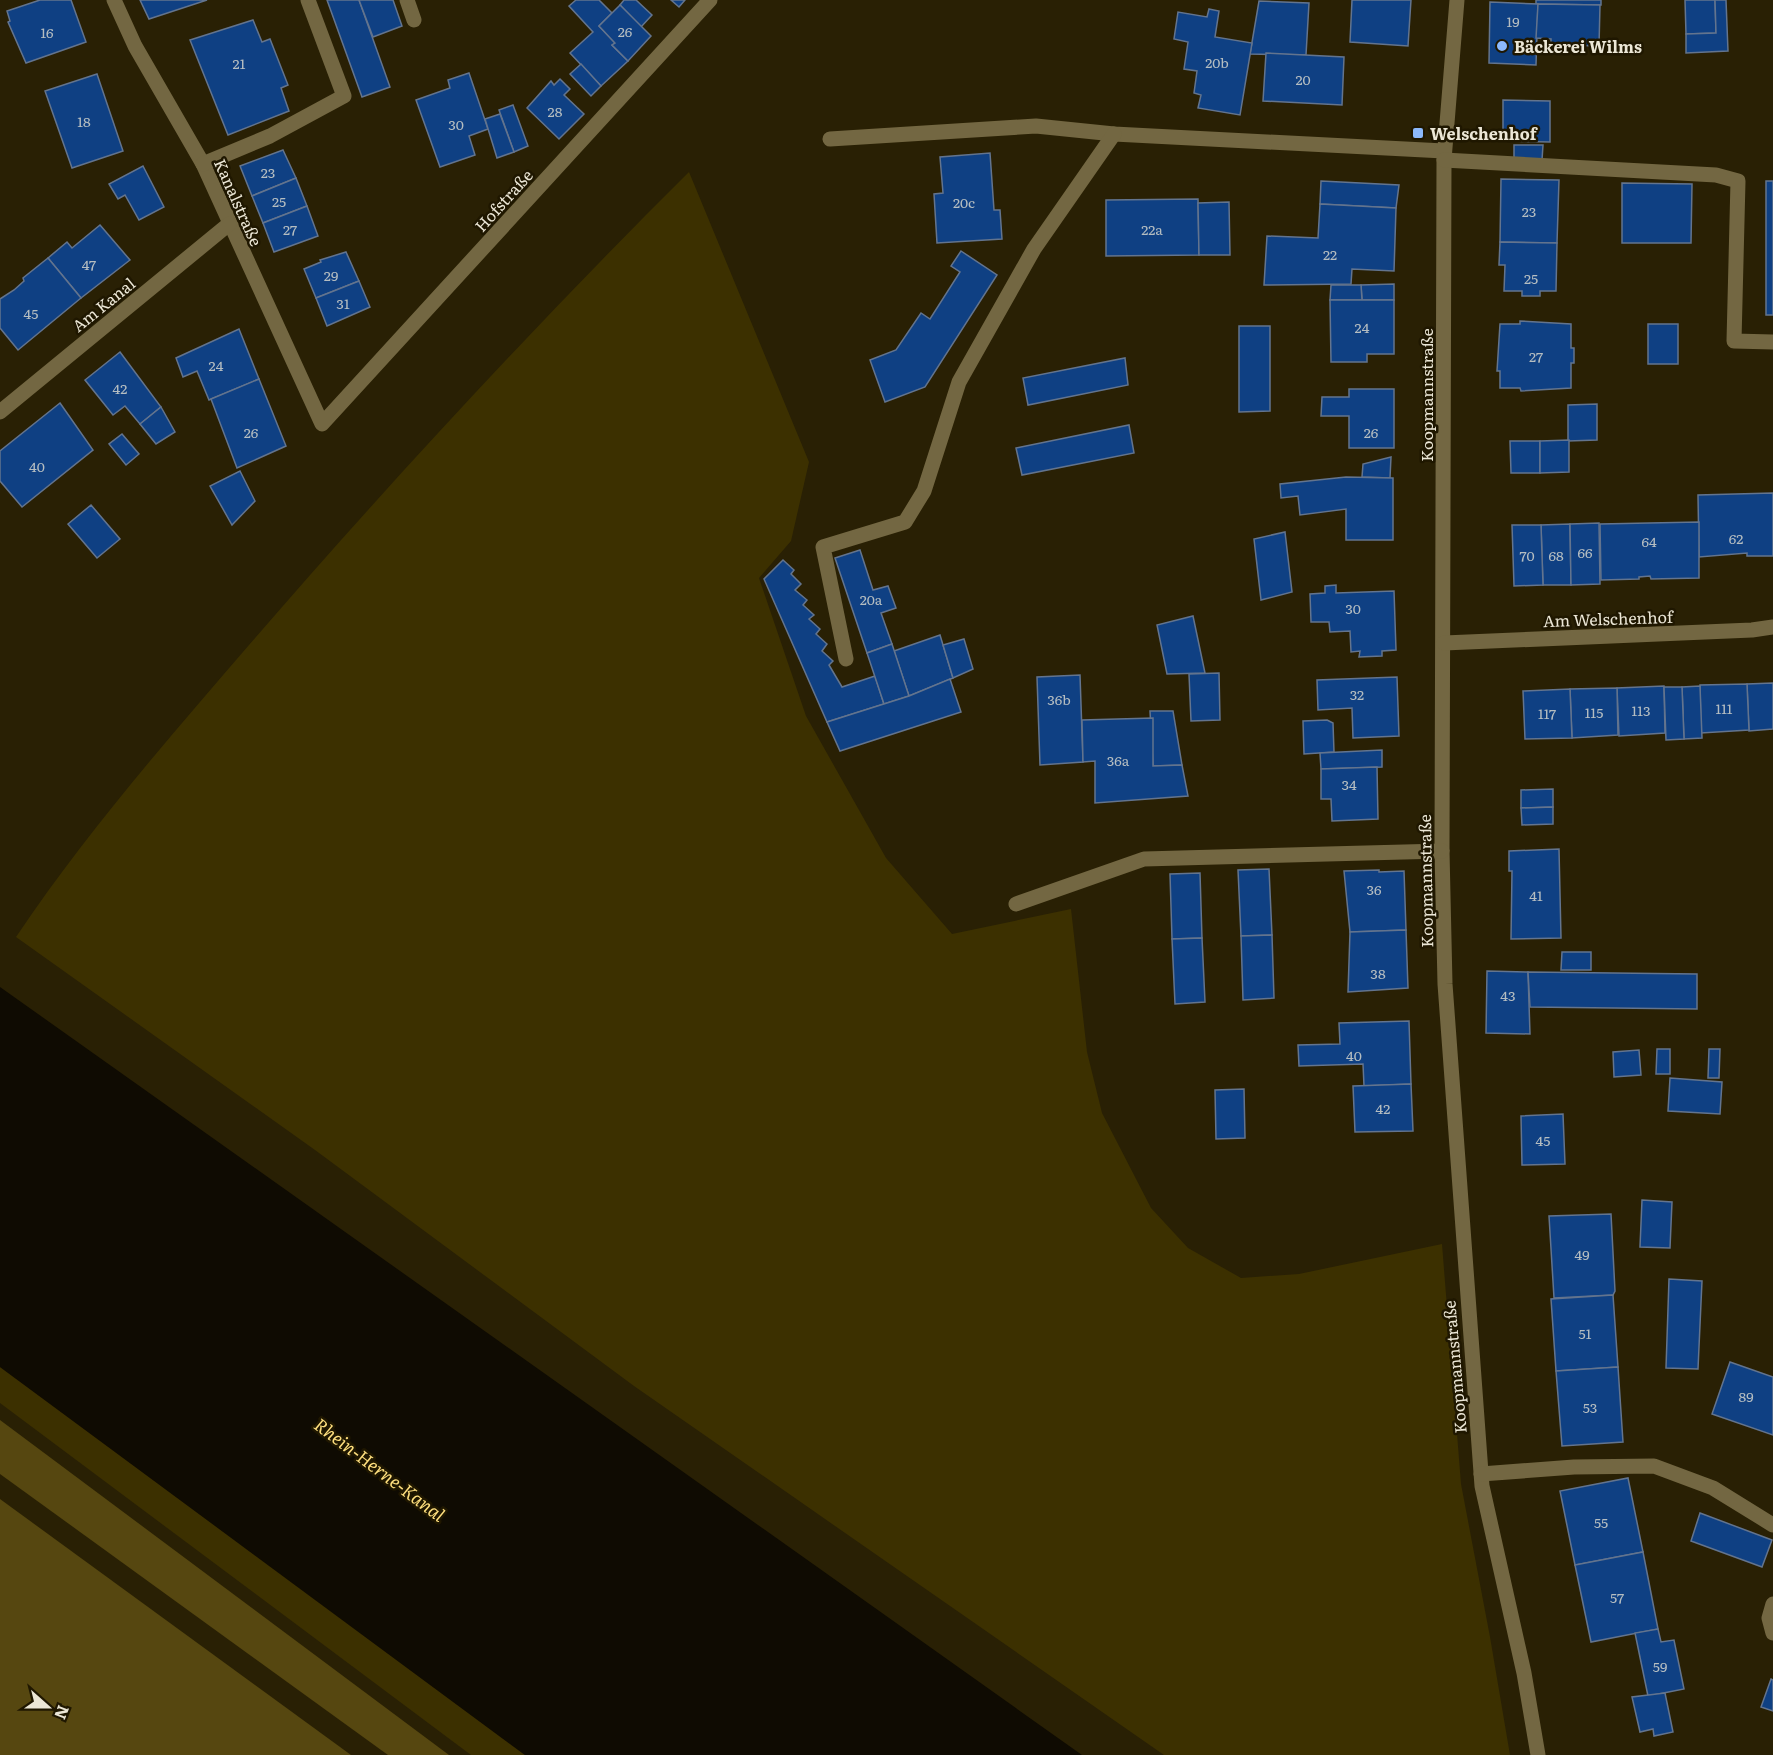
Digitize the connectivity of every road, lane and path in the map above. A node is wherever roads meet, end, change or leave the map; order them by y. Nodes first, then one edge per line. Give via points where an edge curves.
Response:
1 (114, 0) edge
2 (308, 0) edge
3 (407, 0) edge
4 (710, 0) edge
5 (1458, 0) edge
6 (414, 20) dead end
7 (1114, 134) junction
8 (830, 139) dead end
9 (1444, 156) junction
10 (203, 164) junction
11 (229, 224) junction
12 (1773, 342) edge
13 (0, 412) edge
14 (322, 424) joint
15 (1773, 627) edge
16 (1444, 643) junction
17 (846, 658) dead end
18 (1442, 851) junction
19 (1016, 904) dead end
20 (1481, 1474) junction
21 (1773, 1526) edge
22 (1773, 1604) edge
23 (1773, 1633) edge
24 (1538, 1755) edge

1 - 10 street, Kanalstraße via 135,46
2 - 10 street via 344,96 270,136
3 - 6 street
4 - 14 street, Hofstraße
5 - 9 street, Koopmannstraße
7 - 8 street via 1036,126
7 - 9 street
7 - 17 street via 1034,249 959,382 924,491 904,522 824,547
9 - 12 street via 1716,175 1738,181 1734,341
9 - 16 street, Koopmannstraße
10 - 11 street, Kanalstraße
11 - 13 street, Am Kanal
11 - 14 street, Kanalstraße
15 - 16 street, Am Welschenhof
16 - 18 street, Koopmannstraße
18 - 19 street via 1144,859
18 - 20 street, Koopmannstraße via 1445,984
20 - 21 street via 1654,1466 1713,1488
20 - 24 street, Koopmannstraße
22 - 23 street via 1769,1618

